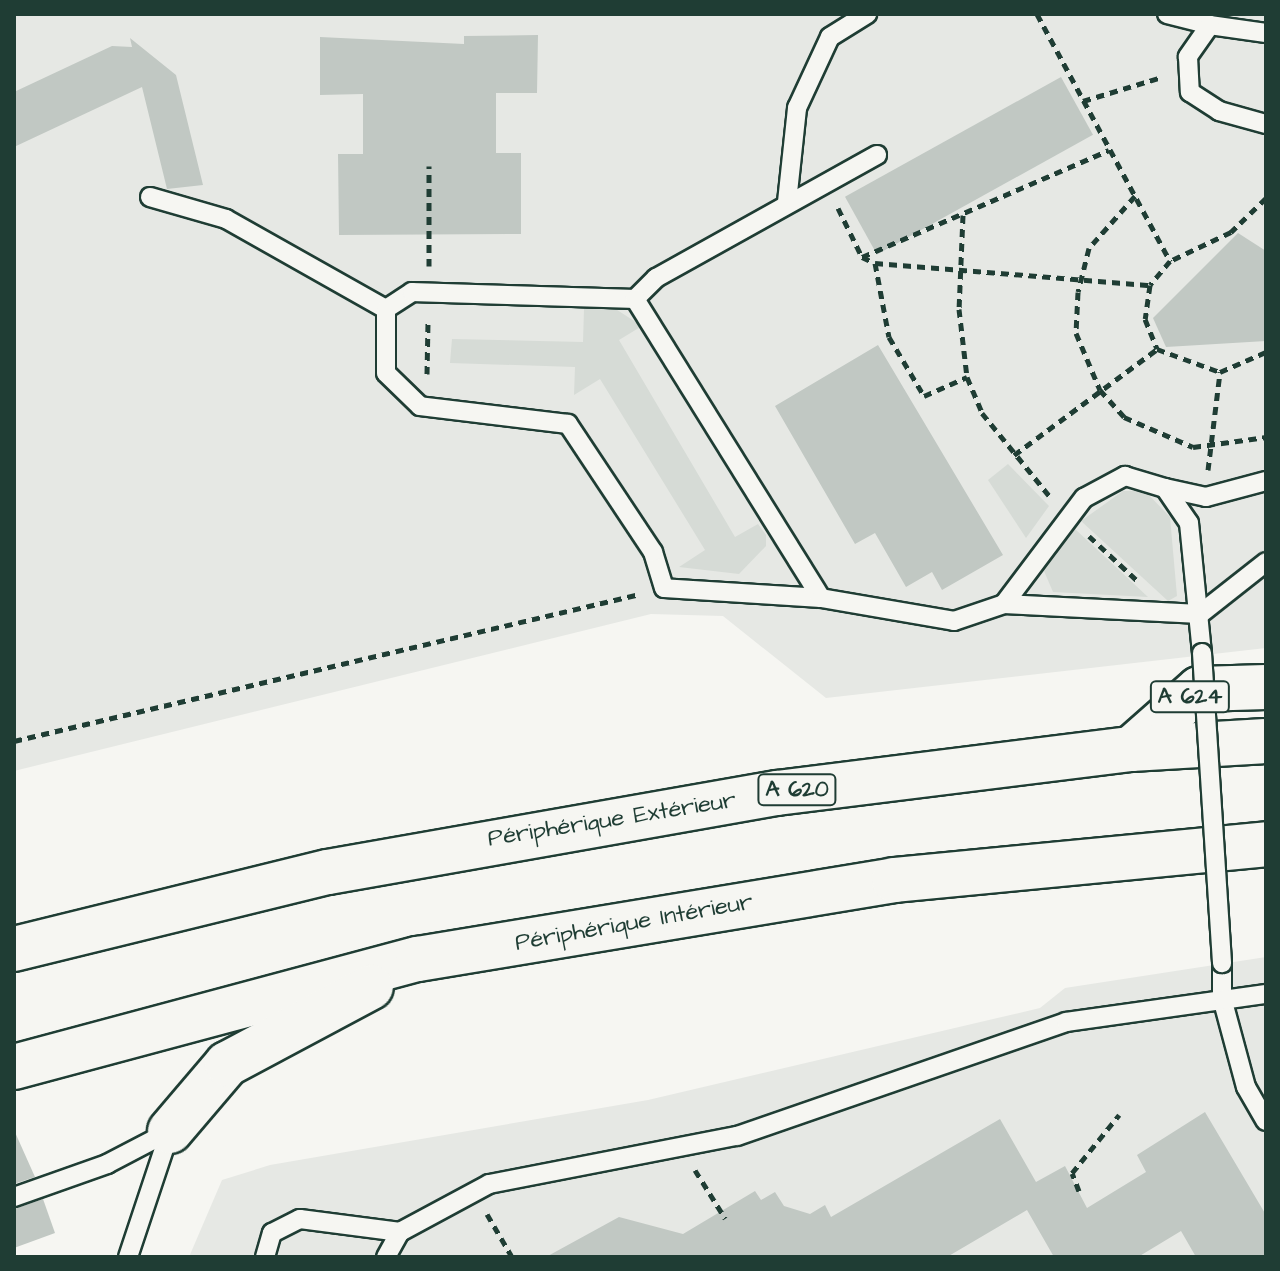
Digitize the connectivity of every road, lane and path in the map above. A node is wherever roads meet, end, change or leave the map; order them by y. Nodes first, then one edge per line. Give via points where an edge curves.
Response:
1 (867, 14) edge
2 (1037, 14) edge
3 (1167, 14) edge
4 (1206, 20) edge
5 (1266, 33) edge
6 (1189, 74) junction
7 (1083, 101) junction
8 (1266, 124) edge
9 (1109, 150) junction
10 (877, 155) dead end
11 (825, 182) junction
12 (1135, 196) junction
13 (150, 197) dead end
14 (1266, 198) edge
15 (787, 202) junction
16 (963, 215) junction
17 (862, 257) junction
18 (1170, 261) junction
19 (875, 263) junction
20 (959, 271) junction
21 (1081, 279) junction
22 (1150, 285) junction
23 (635, 299) junction
24 (386, 309) junction
25 (1157, 349) junction
26 (1266, 352) edge
27 (1220, 372) junction
28 (967, 377) junction
29 (1100, 390) junction
30 (1266, 437) edge
31 (1210, 448) junction
32 (1014, 455) junction
33 (1208, 471) dead end
34 (1266, 481) edge
35 (1165, 488) junction
36 (1069, 517) junction
37 (1266, 562) edge
38 (664, 588) junction
39 (821, 598) junction
40 (1004, 604) junction
41 (1170, 611) junction
42 (1200, 614) junction
43 (1266, 687) edge
44 (14, 741) edge
45 (1266, 741) edge
46 (1131, 749) junction
47 (1266, 844) edge
48 (14, 949) edge
49 (418, 959) junction
50 (1266, 994) edge
51 (1222, 998) junction
52 (14, 1067) edge
53 (1119, 1115) dead end
54 (1266, 1121) edge
55 (170, 1131) junction
56 (691, 1145) junction
57 (1079, 1191) dead end
58 (474, 1192) junction
59 (14, 1197) edge
60 (725, 1218) dead end
61 (400, 1232) junction
62 (511, 1255) dead end
63 (128, 1257) edge
64 (265, 1257) edge
65 (386, 1257) edge

1 - 15 lane via 830,37 797,108
2 - 7 path
3 - 4 lane
4 - 5 lane
4 - 6 lane via 1188,57
6 - 7 path via 1141,80
6 - 8 lane via 1190,92 1219,111
7 - 9 path
9 - 12 path
9 - 16 path
10 - 11 lane
11 - 15 lane
11 - 17 path
12 - 18 path
12 - 21 path via 1089,248
13 - 24 lane via 226,219
14 - 18 path via 1231,232
15 - 23 lane via 656,278
16 - 17 path
16 - 20 path
17 - 19 path
18 - 22 path
19 - 20 path
19 - 28 path via 889,337 924,396
20 - 21 path
20 - 28 path
21 - 22 path
21 - 29 path via 1076,333
22 - 25 path via 1145,319
23 - 24 lane via 412,292
23 - 39 lane
24 - 38 lane via 386,373 420,406 568,424 653,552
25 - 27 path
25 - 29 path
26 - 27 path
27 - 31 path
28 - 32 path via 982,413
29 - 31 path via 1124,417
29 - 32 path
30 - 31 path
31 - 33 path
32 - 36 path
34 - 35 lane via 1206,497
35 - 36 lane via 1125,476 1084,498
35 - 42 lane via 1189,523
36 - 40 lane
36 - 41 path
37 - 42 lane
38 - 39 lane
38 - 44 path
39 - 40 lane via 954,621
40 - 41 lane
41 - 42 lane
42 - 51 lane, bridge
43 - 46 highway, A 624 via 1199,689
45 - 46 highway, Périphérique Extérieur / A 620
46 - 48 highway, Périphérique Extérieur / A 620 via 777,793 464,845 215,896
47 - 49 highway, Périphérique Intérieur via 894,880
49 - 52 highway, Périphérique Intérieur
49 - 55 highway via 227,1064
50 - 51 lane
51 - 54 lane via 1246,1087
51 - 56 lane via 1066,1022
53 - 57 path via 1072,1173
55 - 59 lane via 107,1164
55 - 63 lane
56 - 58 lane
56 - 60 path via 695,1175
58 - 61 lane
58 - 62 path
61 - 64 lane via 300,1219 272,1233
61 - 65 lane

